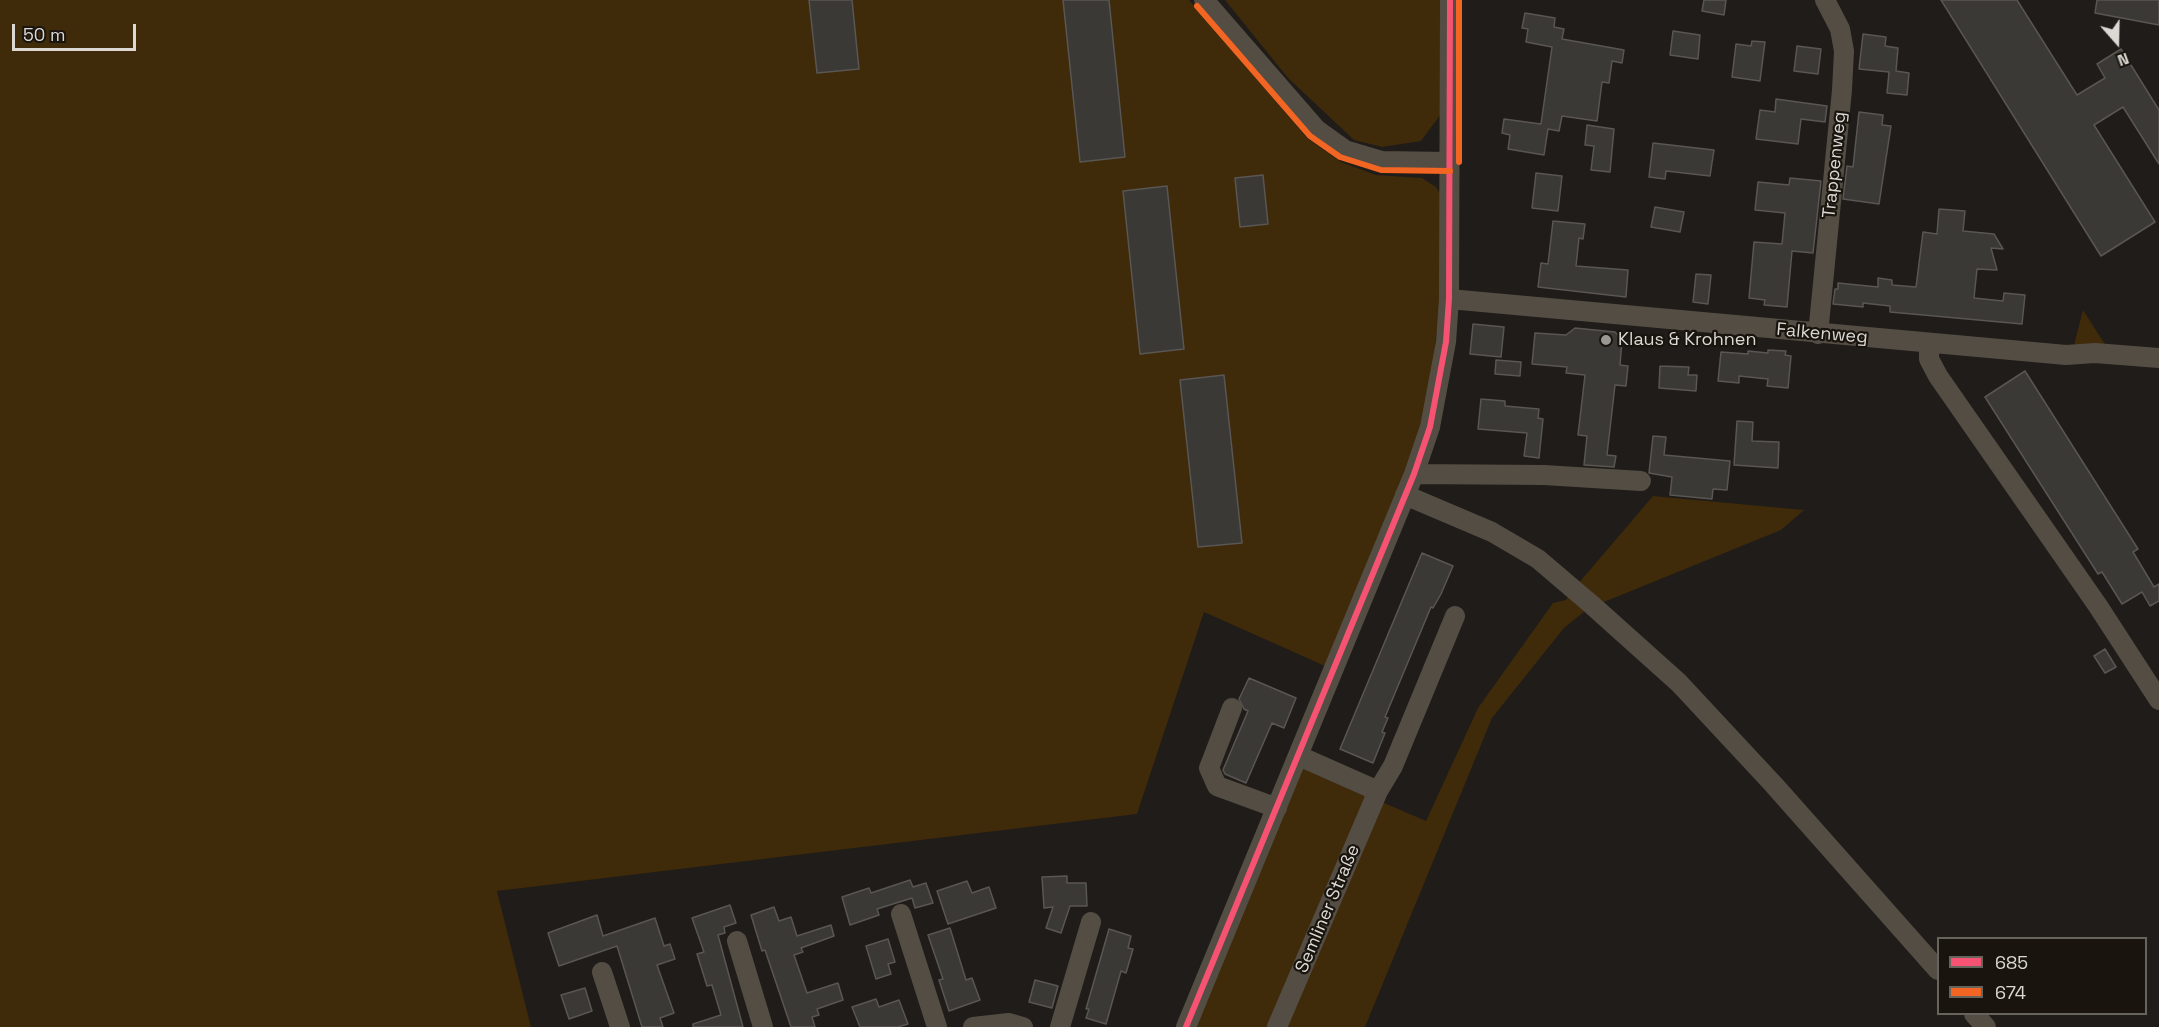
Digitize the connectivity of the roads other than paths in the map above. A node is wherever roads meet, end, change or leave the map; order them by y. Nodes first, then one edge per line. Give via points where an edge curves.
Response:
1 (1204, 0) edge
2 (1450, 0) edge
3 (1825, 0) edge
4 (1450, 162) junction
5 (1449, 299) junction
6 (1818, 334) junction
7 (1929, 344) junction
8 (2159, 358) edge
9 (1414, 474) junction
10 (1641, 481) dead end
11 (1405, 495) junction
12 (1455, 616) dead end
13 (2159, 700) edge
14 (1232, 708) dead end
15 (1307, 760) junction
16 (1378, 791) junction
17 (1277, 808) junction
18 (901, 914) dead end
19 (1091, 922) dead end
20 (737, 941) dead end
21 (1937, 969) edge
22 (602, 972) dead end
23 (1975, 1015) edge
24 (1192, 1025) edge
25 (620, 1027) edge
26 (763, 1027) edge
27 (937, 1027) edge
28 (973, 1027) edge
29 (1023, 1027) edge
30 (1060, 1027) edge
31 (1278, 1027) edge
32 (1986, 1027) edge

1 - 4 street via 1317,130 1345,150 1382,161
2 - 4 street
3 - 6 street, Trappenweg via 1840,29 1844,51
4 - 5 street
5 - 6 street, Falkenweg
5 - 9 street via 1439,388
6 - 7 street, Falkenweg
7 - 8 street, Falkenweg via 2066,356 2095,353
7 - 13 street via 1929,359 1938,376
9 - 10 street via 1544,475
9 - 11 street
11 - 15 street
11 - 21 street via 1492,532 1529,553 1592,604 1679,683
12 - 16 street, Semliner Straße
14 - 17 street via 1209,768 1217,786
15 - 16 street
15 - 17 street
16 - 31 street, Semliner Straße
17 - 24 street
18 - 27 street
19 - 30 street
20 - 26 street
22 - 25 street
23 - 32 street
28 - 29 street via 1009,1023

